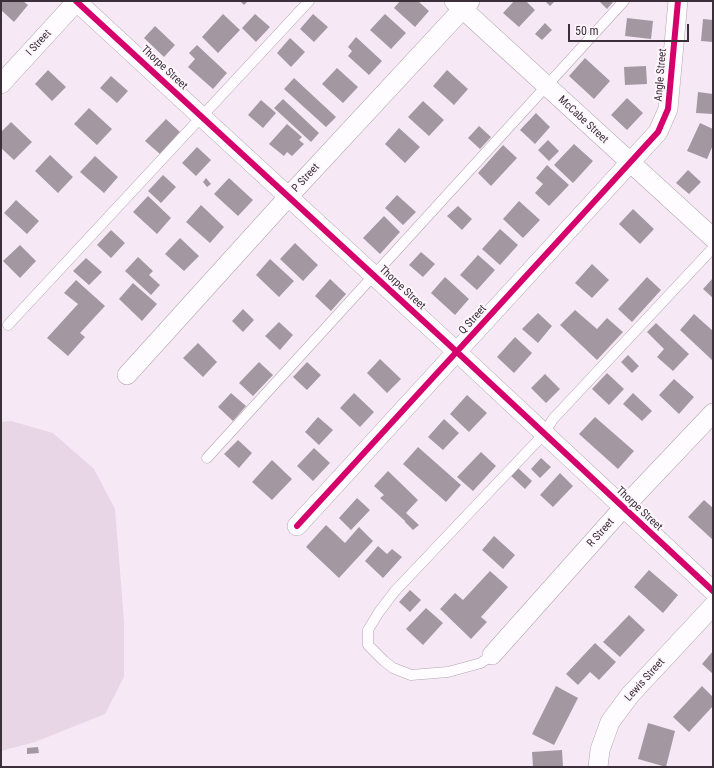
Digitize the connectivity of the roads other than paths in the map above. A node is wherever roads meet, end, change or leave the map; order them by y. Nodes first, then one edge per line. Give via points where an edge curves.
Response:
1 (77, 1) edge
2 (309, 1) edge
3 (624, 1) edge
4 (678, 1) edge
5 (462, 4) edge
6 (1, 84) edge
7 (547, 86) junction
8 (202, 116) junction
9 (630, 163) junction
10 (289, 196) junction
11 (713, 238) edge
12 (713, 248) edge
13 (374, 275) junction
14 (8, 325) dead end
15 (458, 352) junction
16 (127, 375) dead end
17 (713, 413) edge
18 (544, 434) junction
19 (207, 458) dead end
20 (624, 508) junction
21 (297, 526) dead end
22 (713, 591) edge
23 (713, 606) edge
24 (492, 655) joint
25 (598, 767) edge

1 - 6 street, I Street
1 - 8 street, Thorpe Street
2 - 8 lane
3 - 7 lane
4 - 9 street, Angle Street via 668,109 658,132
5 - 7 street, McCabe Street
5 - 10 street, P Street
7 - 9 street, McCabe Street
7 - 13 lane
8 - 10 street, Thorpe Street
8 - 14 lane
9 - 11 street, McCabe Street
9 - 15 street, Q Street
10 - 13 street, Thorpe Street
10 - 16 street, P Street
12 - 18 lane via 553,419
13 - 15 street, Thorpe Street
13 - 19 lane
15 - 18 street, Thorpe Street
15 - 21 street, Q Street
17 - 20 street, R Street
18 - 20 street, Thorpe Street
18 - 24 lane via 394,591 368,630 368,645 393,668 411,675 448,672 481,663
20 - 22 street, Thorpe Street
20 - 24 street, R Street
23 - 25 street, Lewis Street via 630,695 610,722 600,750

